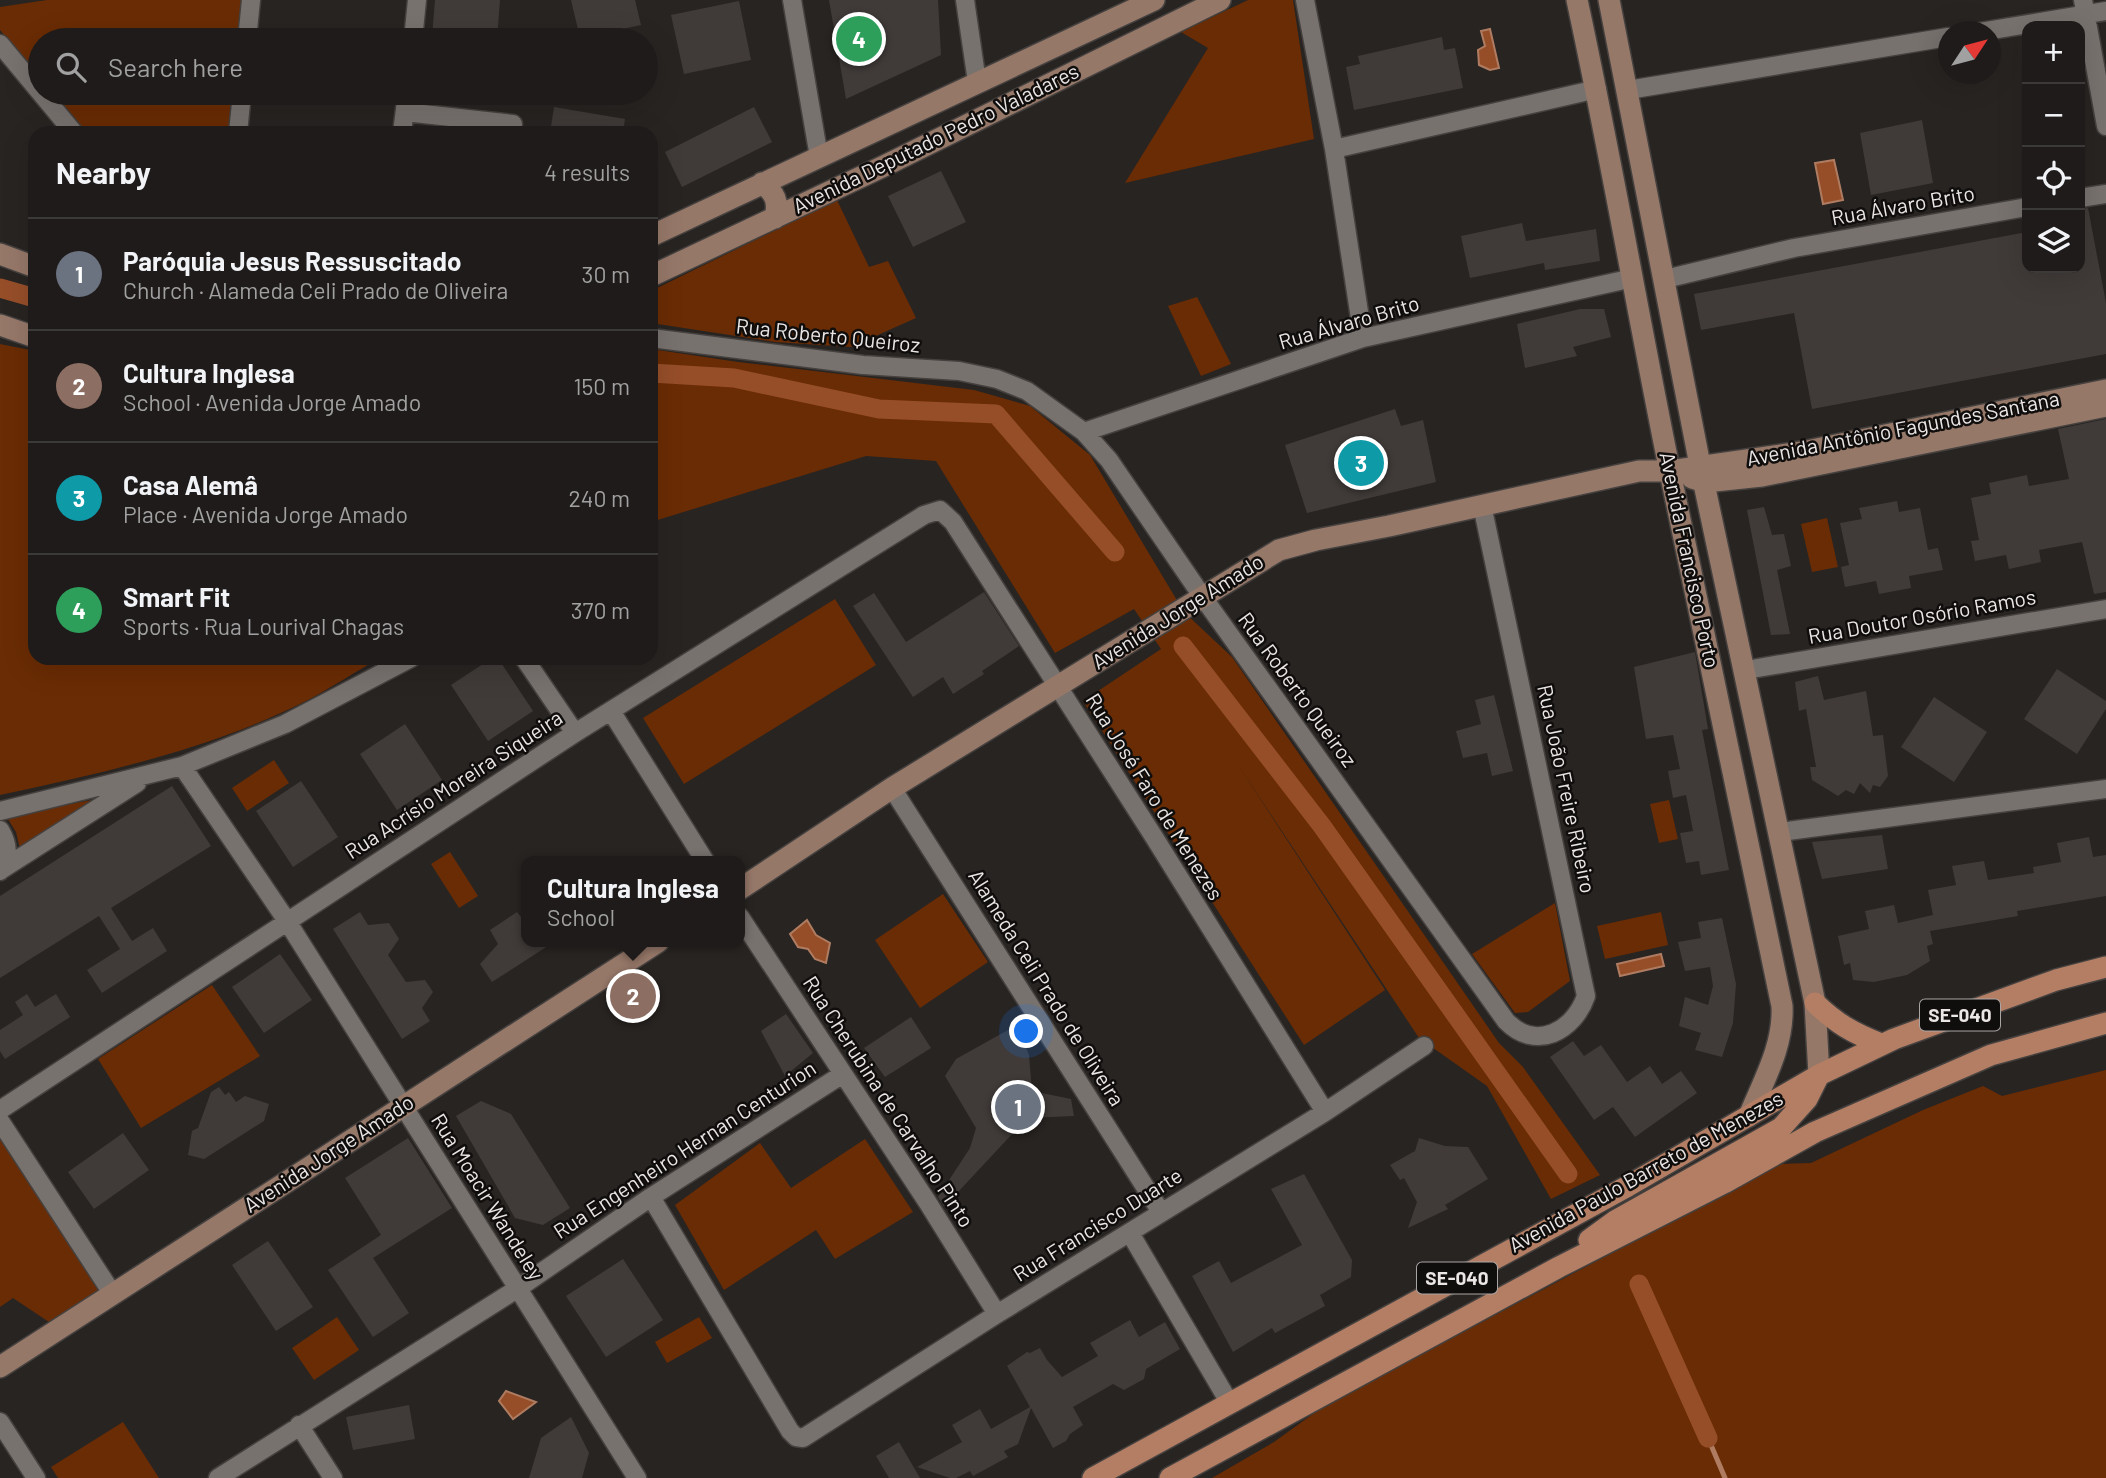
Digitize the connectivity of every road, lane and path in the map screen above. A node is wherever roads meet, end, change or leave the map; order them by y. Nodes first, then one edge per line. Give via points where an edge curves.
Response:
1 (251, 0) edge
2 (417, 0) edge
3 (792, 0) edge
4 (965, 0) edge
5 (1220, 0) edge
6 (1305, 0) edge
7 (1577, 0) edge
8 (1609, 0) edge
9 (1148, 1) edge
10 (2084, 7) edge
11 (2106, 11) edge
12 (2001, 27) edge
13 (248, 28) edge
14 (414, 28) edge
15 (1938, 39) edge
16 (0, 44) edge
17 (28, 78) edge
18 (977, 82) junction
19 (1597, 89) junction
20 (1629, 90) junction
21 (51, 105) edge
22 (241, 105) edge
23 (406, 105) edge
24 (405, 112) junction
25 (513, 124) dead end
26 (68, 126) edge
27 (239, 126) edge
28 (403, 126) edge
29 (2106, 126) edge
30 (873, 131) junction
31 (1334, 149) junction
32 (819, 157) junction
33 (884, 166) junction
34 (762, 183) junction
35 (2106, 194) edge
36 (2085, 197) edge
37 (2022, 208) edge
38 (775, 218) junction
39 (658, 233) edge
40 (0, 254) edge
41 (28, 264) edge
42 (658, 273) edge
43 (1633, 278) junction
44 (1665, 279) junction
45 (0, 325) edge
46 (28, 335) edge
47 (1363, 338) junction
48 (658, 339) edge
49 (2106, 390) edge
50 (2106, 406) edge
51 (1084, 432) junction
52 (1670, 471) junction
53 (1703, 474) junction
54 (1482, 505) junction
55 (940, 510) joint
56 (1202, 596) junction
57 (2106, 608) edge
58 (398, 665) edge
59 (529, 665) edge
60 (1745, 670) junction
61 (1058, 687) junction
62 (611, 711) junction
63 (575, 733) junction
64 (182, 765) junction
65 (148, 775) junction
66 (892, 788) junction
67 (2106, 789) edge
68 (0, 811) edge
69 (0, 830) edge
70 (1780, 832) junction
71 (702, 856) edge
72 (1, 870) edge
73 (745, 886) edge
74 (287, 921) junction
75 (745, 925) edge
76 (649, 947) edge
77 (2106, 967) edge
78 (1815, 1003) junction
79 (2106, 1023) edge
80 (1518, 1032) joint
81 (1881, 1044) junction
82 (1424, 1046) dead end
83 (843, 1074) junction
84 (1819, 1075) junction
85 (405, 1106) junction
86 (0, 1110) edge
87 (1325, 1112) junction
88 (1749, 1115) junction
89 (0, 1121) edge
90 (651, 1197) junction
91 (1161, 1212) junction
92 (1130, 1233) junction
93 (1559, 1267) junction
94 (517, 1289) junction
95 (112, 1293) junction
96 (997, 1314) junction
97 (0, 1367) edge
98 (1229, 1402) junction
99 (0, 1422) edge
100 (299, 1425) junction
101 (36, 1478) edge
102 (218, 1478) edge
103 (333, 1478) edge
104 (637, 1478) edge
105 (1093, 1478) edge
106 (1170, 1478) edge

1 - 13 street
2 - 14 street
3 - 32 street
4 - 18 street
5 - 33 main road, Avenida Deputado Pedro Valadares
6 - 31 street
7 - 19 main road, Avenida Francisco Porto
8 - 20 main road, Avenida Francisco Porto
9 - 18 main road, Avenida Deputado Pedro Valadares
10 - 11 street
10 - 12 street
10 - 29 street
15 - 20 street
16 - 17 street
18 - 30 main road, Avenida Deputado Pedro Valadares
19 - 31 street
19 - 43 main road, Avenida Francisco Porto
20 - 44 main road, Avenida Francisco Porto
21 - 26 street
22 - 27 street
23 - 24 street
24 - 25 street
24 - 28 street
30 - 32 main road, Avenida Deputado Pedro Valadares
30 - 33 main road via 871,149
31 - 47 street
32 - 34 main road, Avenida Deputado Pedro Valadares
33 - 38 main road, Avenida Deputado Pedro Valadares
34 - 38 main road via 776,198
34 - 39 main road, Avenida Deputado Pedro Valadares
35 - 36 street
37 - 44 street, Rua Álvaro Brito via 1794,248
38 - 42 main road, Avenida Deputado Pedro Valadares
40 - 41 main road
43 - 47 street, Rua Álvaro Brito
43 - 52 main road, Avenida Francisco Porto
44 - 53 main road, Avenida Francisco Porto
45 - 46 main road
47 - 51 street, Rua Álvaro Brito
48 - 51 street, Rua Roberto Queiroz via 997,379 1027,391
49 - 53 main road, Avenida Antônio Fagundes Santana via 1727,464
50 - 53 main road, Avenida Antônio Fagundes Santana via 1762,475
51 - 56 street, Rua Roberto Queiroz via 1110,460
52 - 53 main road, Avenida Jorge Amado
52 - 54 main road, Avenida Jorge Amado via 1639,471
52 - 88 main road, Avenida Francisco Porto via 1782,1006 1773,1059
53 - 60 main road, Avenida Francisco Porto
54 - 56 main road, Avenida Jorge Amado via 1279,550
54 - 80 street, Rua João Freire Ribeiro via 1586,996 1582,1008 1563,1029 1534,1037
55 - 61 street, Rua José Faro de Menezes via 953,522
55 - 62 street, Rua Acrísio Moreira Siqueira via 924,515
56 - 61 main road, Avenida Jorge Amado
56 - 80 street, Rua Roberto Queiroz
57 - 60 street, Rua Doutor Osório Ramos
58 - 64 street via 285,724
59 - 63 street
60 - 70 main road, Avenida Francisco Porto
61 - 66 main road, Avenida Jorge Amado
61 - 87 street, Rua José Faro de Menezes
62 - 63 street, Rua Acrísio Moreira Siqueira
62 - 71 street
63 - 74 street, Rua Acrísio Moreira Siqueira
64 - 65 street
64 - 74 street, Rua Moacir Wandeley
65 - 68 street
65 - 72 street
66 - 73 main road, Avenida Jorge Amado
66 - 91 street, Alameda Celi Prado de Oliveira
67 - 70 street
69 - 72 street via 8,850
70 - 78 main road, Avenida Francisco Porto
74 - 85 street, Rua Moacir Wandeley
74 - 86 street, Rua Acrísio Moreira Siqueira
75 - 83 street, Rua Cherubina de Carvalho Pinto
76 - 85 main road, Avenida Jorge Amado
77 - 81 main road, Avenida Paulo Barreto de Menezes / SE-040 via 2056,980
78 - 81 main road via 1850,1031
78 - 84 main road, Avenida Francisco Porto
79 - 93 main road, Avenida Paulo Barreto de Menezes / SE-040 via 1991,1055 1815,1132
81 - 84 main road, Avenida Paulo Barreto de Menezes / SE-040
82 - 87 street, Rua Francisco Duarte
83 - 90 street, Rua Engenheiro Hernan Centurion
83 - 96 street, Rua Cherubina de Carvalho Pinto
84 - 88 main road, Avenida Paulo Barreto de Menezes / SE-040
84 - 93 main road via 1807,1099 1781,1128 1615,1221
85 - 94 street, Rua Moacir Wandeley
85 - 95 main road, Avenida Jorge Amado
87 - 91 street, Rua Francisco Duarte
88 - 98 main road, Avenida Paulo Barreto de Menezes / SE-040 via 1628,1186
89 - 95 street
90 - 94 street, Rua Engenheiro Hernan Centurion
90 - 96 street, Rua Francisco Duarte via 796,1437 808,1437
91 - 92 street, Rua Francisco Duarte
92 - 96 street, Rua Francisco Duarte
92 - 98 street
93 - 106 main road, Avenida Paulo Barreto de Menezes / SE-040
94 - 100 street, Rua Engenheiro Hernan Centurion
94 - 104 street, Rua Moacir Wandeley
95 - 97 main road, Avenida Jorge Amado
98 - 105 main road, Avenida Paulo Barreto de Menezes / SE-040
99 - 101 street
100 - 102 street, Rua Engenheiro Hernan Centurion
100 - 103 street

